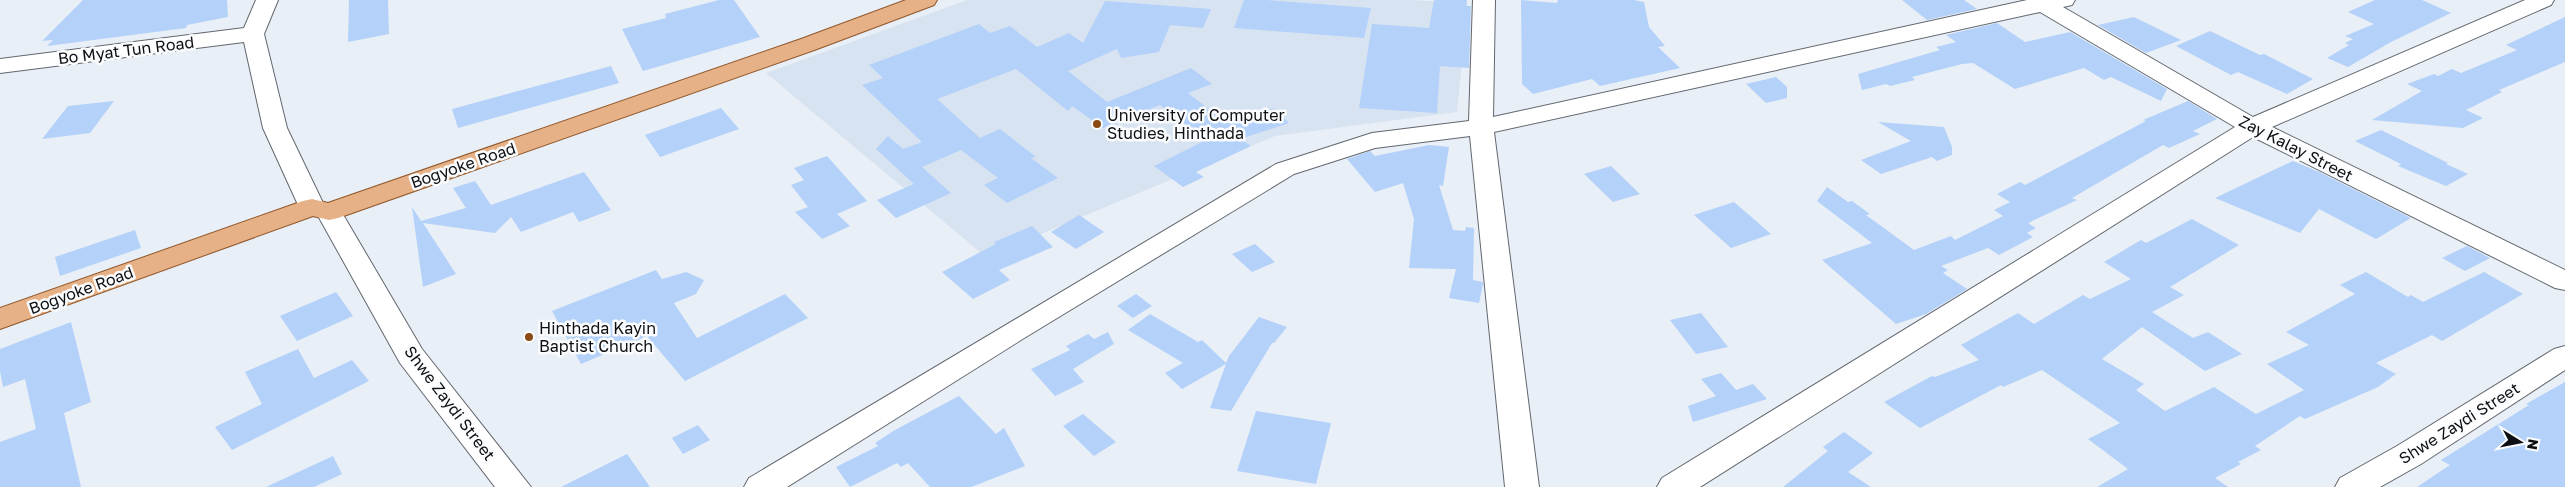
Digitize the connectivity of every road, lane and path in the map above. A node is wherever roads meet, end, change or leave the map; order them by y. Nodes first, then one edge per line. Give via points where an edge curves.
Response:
1 (267, 0) edge
2 (926, 0) edge
3 (1484, 0) edge
4 (2543, 0) edge
5 (2048, 2) edge
6 (253, 34) junction
7 (0, 66) edge
8 (1481, 127) junction
9 (2252, 127) junction
10 (321, 210) junction
11 (2565, 281) edge
12 (0, 319) edge
13 (2565, 356) edge
14 (2356, 486) edge
15 (514, 487) edge
16 (761, 487) edge
17 (1522, 487) edge
18 (1674, 487) edge

1 - 6 street
2 - 10 main road, Bogyoke Road via 809,44
3 - 8 street
4 - 9 street
5 - 8 street
5 - 9 street, Zay Kalay Street
6 - 7 street, Bo Myat Tun Road
6 - 10 street, Shwe Zaydi Street via 275,128
8 - 16 street via 1372,141 1285,169
8 - 17 street
9 - 11 street, Zay Kalay Street
9 - 18 street
10 - 12 main road, Bogyoke Road
10 - 15 street, Shwe Zaydi Street via 411,356
13 - 14 street, Shwe Zaydi Street

